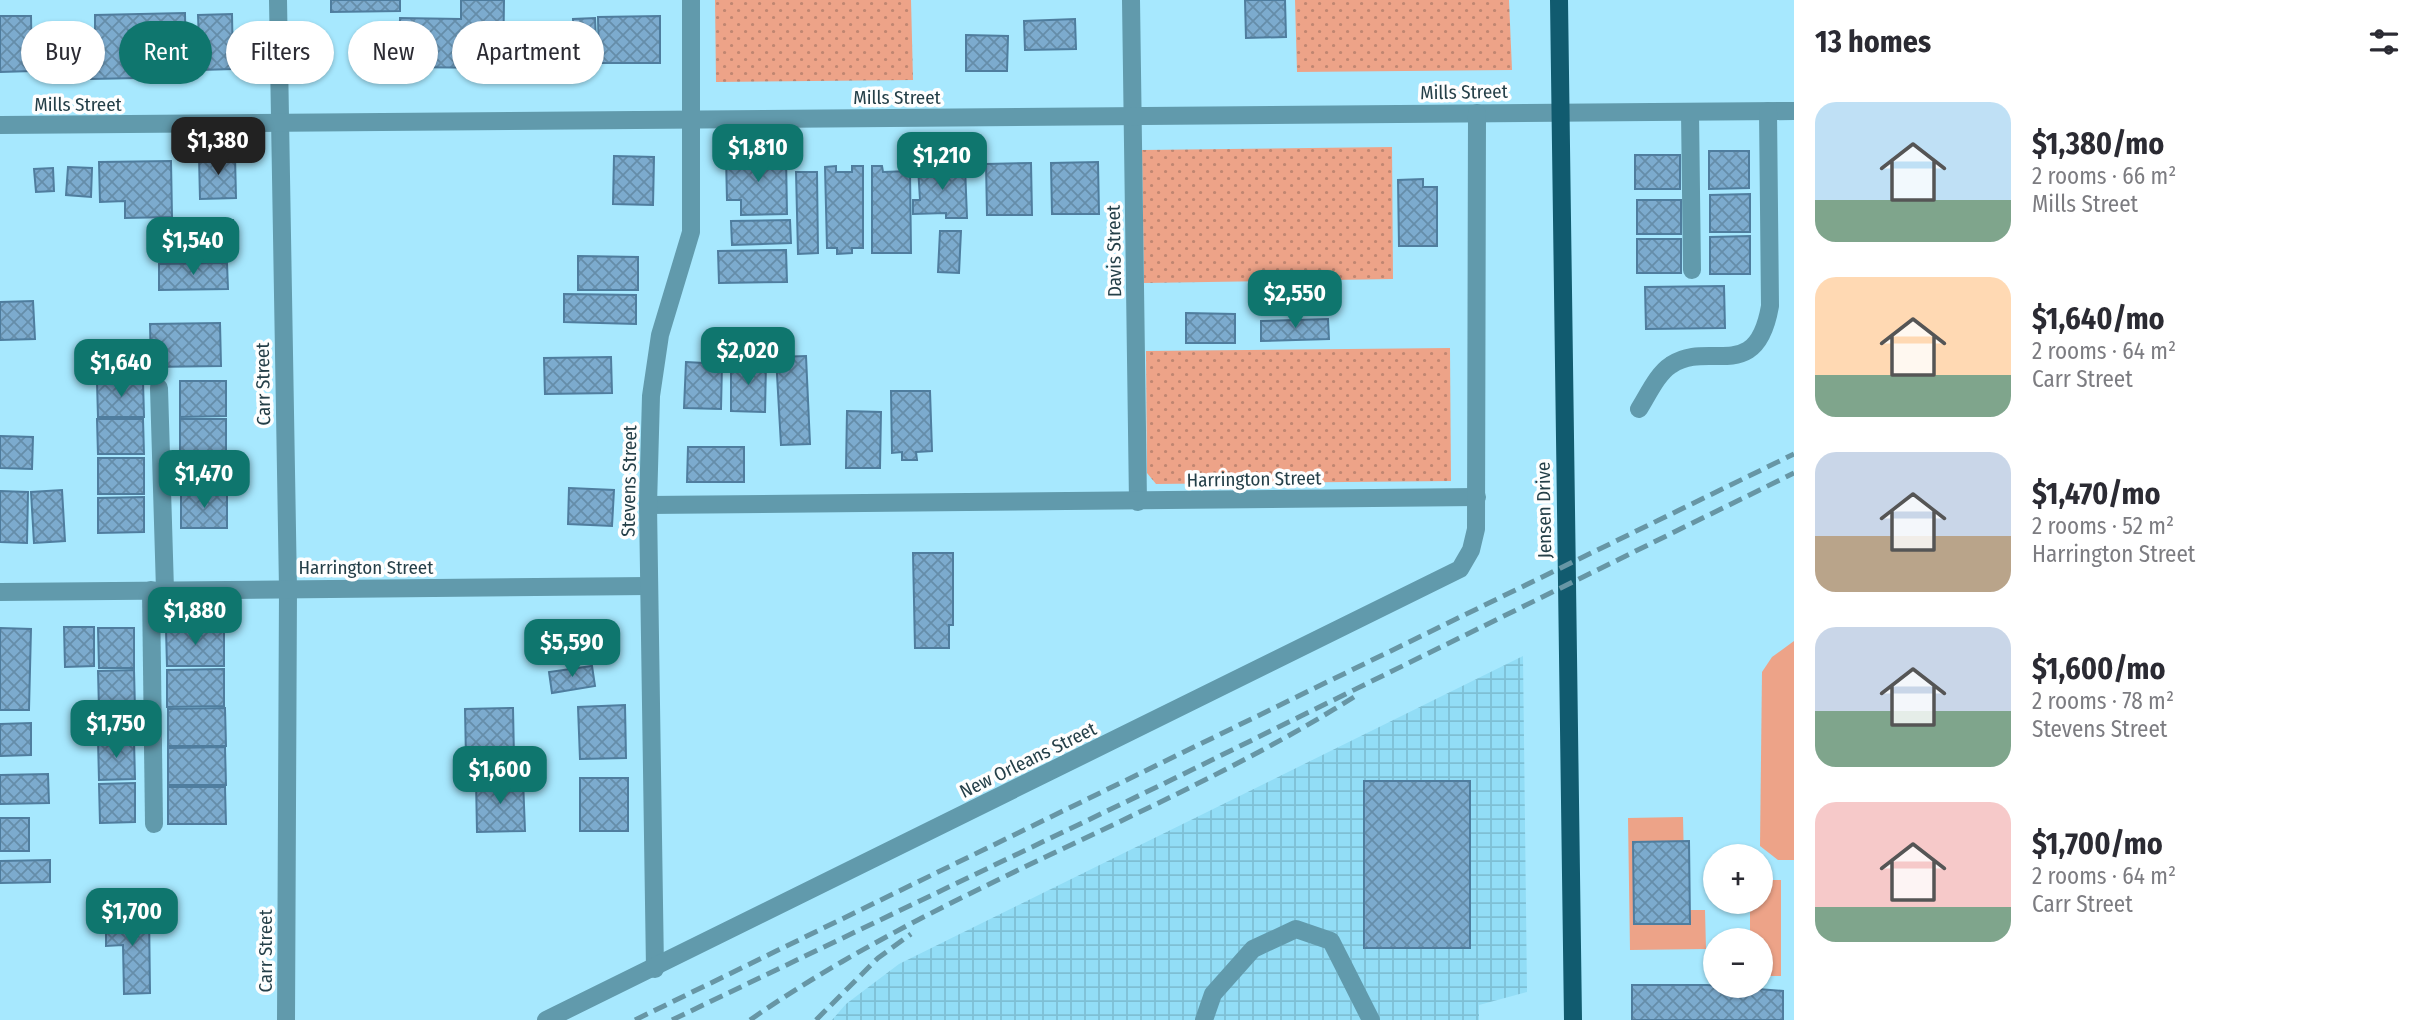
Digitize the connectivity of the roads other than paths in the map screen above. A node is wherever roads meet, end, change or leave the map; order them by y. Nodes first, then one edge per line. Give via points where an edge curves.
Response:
1 (278, 0) edge
2 (691, 0) edge
3 (1131, 0) edge
4 (1559, 0) edge
5 (1768, 111) junction
6 (1794, 111) edge
7 (1690, 112) junction
8 (1477, 113) junction
9 (1559, 113) junction
10 (1133, 116) junction
11 (692, 119) junction
12 (279, 123) junction
13 (0, 125) edge
14 (1692, 270) dead end
15 (159, 388) dead end
16 (1639, 408) dead end
17 (1477, 497) junction
18 (1138, 502) junction
19 (648, 505) junction
20 (649, 586) junction
21 (288, 589) junction
22 (158, 590) junction
23 (0, 592) edge
24 (154, 824) dead end
25 (655, 969) junction
26 (286, 1020) edge
27 (546, 1020) edge
28 (1204, 1020) edge
29 (1371, 1020) edge
30 (1573, 1020) edge

1 - 12 street, Carr Street
2 - 11 street, Stevens Street
3 - 10 street, Davis Street
4 - 9 main road, Jensen Drive
5 - 6 street, Mills Street
5 - 7 street, Mills Street
5 - 16 street via 1769,306 1761,336 1752,348 1739,354 1671,364
7 - 9 street, Mills Street
7 - 14 street
8 - 9 street, Mills Street
8 - 10 street, Mills Street
8 - 17 street
9 - 30 main road, Jensen Drive
10 - 11 street, Mills Street
10 - 18 street, Davis Street
11 - 12 street, Mills Street
11 - 19 street, Stevens Street via 691,232 660,335 651,396
12 - 13 street, Mills Street
12 - 21 street, Carr Street
15 - 22 street
17 - 18 street, Harrington Street
17 - 25 street, New Orleans Street via 1471,551 1460,569
18 - 19 street, Harrington Street
19 - 20 street, Stevens Street
20 - 21 street, Harrington Street
20 - 25 street, Stevens Street
21 - 22 street, Harrington Street
21 - 26 street, Carr Street
22 - 23 street, Harrington Street
22 - 24 street
25 - 27 street, New Orleans Street
28 - 29 street via 1213,994 1253,949 1296,929 1331,941

